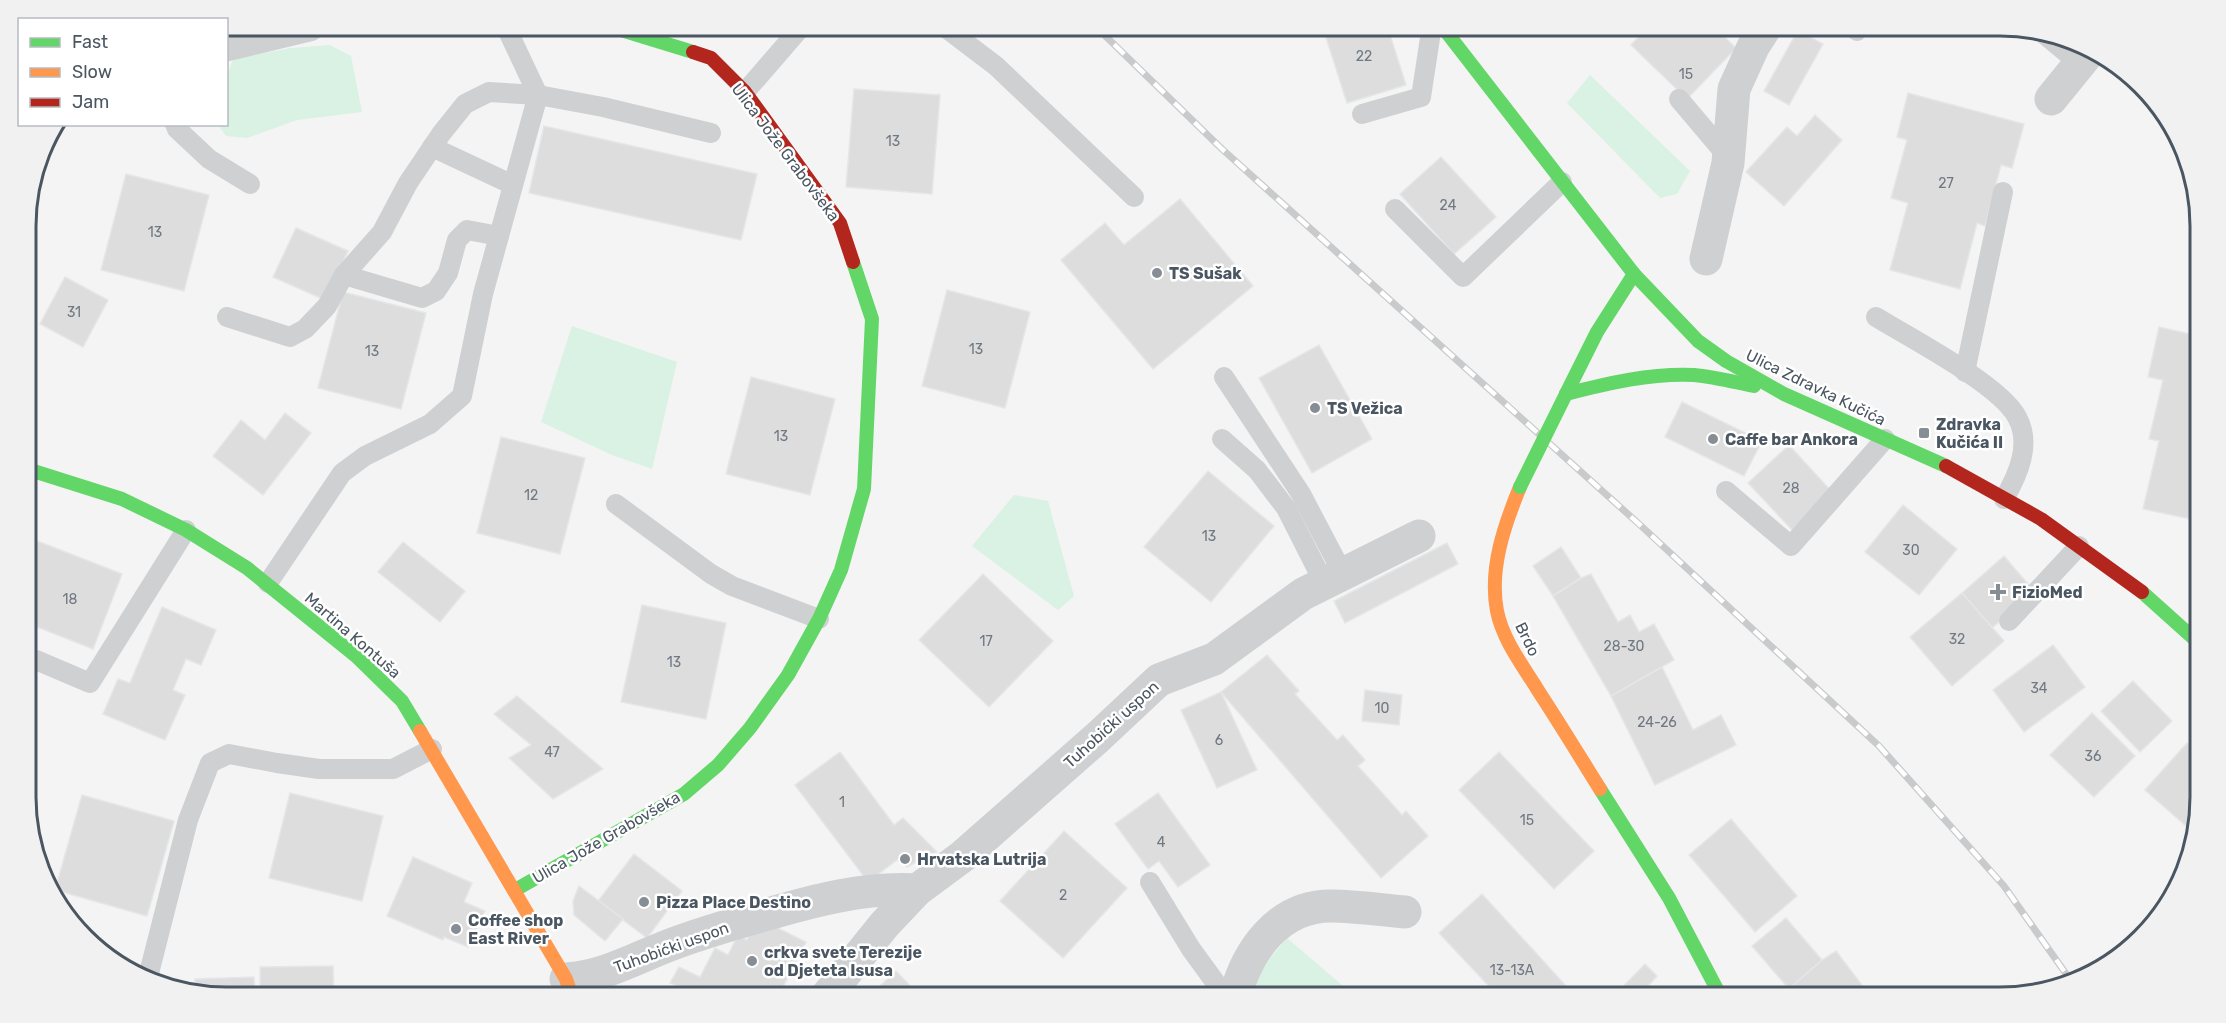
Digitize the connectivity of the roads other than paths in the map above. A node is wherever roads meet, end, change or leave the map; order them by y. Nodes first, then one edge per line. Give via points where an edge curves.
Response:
1 (265, 36) edge
2 (510, 36) edge
3 (639, 36) edge
4 (794, 36) edge
5 (956, 36) edge
6 (1430, 36) edge
7 (1449, 36) edge
8 (1461, 36) edge
9 (1760, 36) edge
10 (228, 45) edge
11 (1456, 45) junction
12 (2070, 49) edge
13 (2084, 57) edge
14 (745, 92) junction
15 (538, 95) junction
16 (1679, 99) dead end
17 (2051, 99) dead end
18 (1362, 114) dead end
19 (176, 126) edge
20 (711, 133) dead end
21 (432, 147) junction
22 (1728, 157) junction
23 (1562, 182) junction
24 (250, 184) dead end
25 (513, 185) junction
26 (2003, 192) dead end
27 (1134, 197) dead end
28 (1395, 209) dead end
29 (499, 236) junction
30 (1706, 259) dead end
31 (1634, 274) junction
32 (345, 276) junction
33 (227, 317) dead end
34 (1876, 317) dead end
35 (1965, 372) junction
36 (1224, 377) dead end
37 (1566, 394) junction
38 (1784, 394) junction
39 (1222, 439) dead end
40 (1885, 439) junction
41 (36, 472) edge
42 (1726, 491) dead end
43 (2004, 499) junction
44 (616, 504) dead end
45 (186, 530) junction
46 (1419, 536) dead end
47 (2079, 546) junction
48 (1334, 579) junction
49 (268, 584) junction
50 (819, 619) junction
51 (2009, 621) dead end
52 (2190, 635) edge
53 (36, 660) dead end
54 (432, 749) junction
55 (1150, 882) dead end
56 (515, 890) junction
57 (917, 890) junction
58 (1405, 912) dead end
59 (149, 971) edge
60 (573, 987) edge
61 (580, 987) edge
62 (834, 987) edge
63 (1219, 987) edge
64 (1238, 987) edge
65 (1716, 987) edge

1 - 10 street
2 - 15 lane
3 - 14 main road, Ulica Jože Grabovšeka via 711,58
4 - 14 lane
5 - 27 lane via 996,66
6 - 18 lane via 1421,97
7 - 11 main road, Ulica Zdravka Kučića
8 - 11 lane
9 - 22 street via 1734,89
11 - 23 main road, Ulica Zdravka Kučića
12 - 13 lane
13 - 17 street
14 - 50 main road, Ulica Jože Grabovšeka via 840,223 872,318 864,489 841,570
15 - 20 lane
15 - 21 lane via 489,92 465,104
15 - 25 lane
16 - 22 lane
19 - 24 lane via 210,159
21 - 25 lane
21 - 32 lane via 382,232
22 - 30 street
23 - 28 lane via 1463,277
23 - 31 main road, Ulica Zdravka Kučića
25 - 29 lane
26 - 35 lane
29 - 32 lane via 468,230 457,240 448,273 436,291 422,298
29 - 49 lane via 462,396 430,424 365,456 342,473
31 - 37 main road, Brdo via 1593,338
31 - 38 main road, Ulica Zdravka Kučića via 1698,341
32 - 33 lane via 327,306 305,329 290,337
34 - 35 lane
35 - 43 lane via 2006,402 2018,418 2023,437 2022,459
36 - 48 lane via 1301,494
37 - 38 main road via 1626,381 1685,375
37 - 65 main road, Brdo, bridge via 1505,523 1496,563 1497,609 1514,652 1669,898
38 - 40 main road, Ulica Zdravka Kučića
39 - 48 lane via 1257,470
40 - 42 lane via 1791,546
40 - 43 main road, Ulica Zdravka Kučića via 1946,466
41 - 45 main road, Martina Kontuša via 122,499
43 - 47 main road, Ulica Zdravka Kučića
44 - 50 lane via 732,586
45 - 49 main road, Martina Kontuša
45 - 53 lane via 90,682
46 - 48 street, Tuhobićki uspon
47 - 51 lane
47 - 52 main road, Ulica Zdravka Kučića via 2137,587
48 - 57 street, Tuhobićki uspon via 1303,594 1214,659 1159,680 972,848
49 - 54 main road, Martina Kontuša via 356,656 402,701
50 - 56 main road, Ulica Jože Grabovšeka via 788,675 717,765 684,794
54 - 56 main road, Martina Kontuša
54 - 59 lane via 393,769 318,769 229,754 210,763 188,820
55 - 63 lane
56 - 60 main road, Martina Kontuša
57 - 61 street, Tuhobićki uspon via 853,893 799,905 677,942 593,976
57 - 62 street, Tuhobićki uspon
58 - 64 street via 1329,906 1288,916 1255,951

